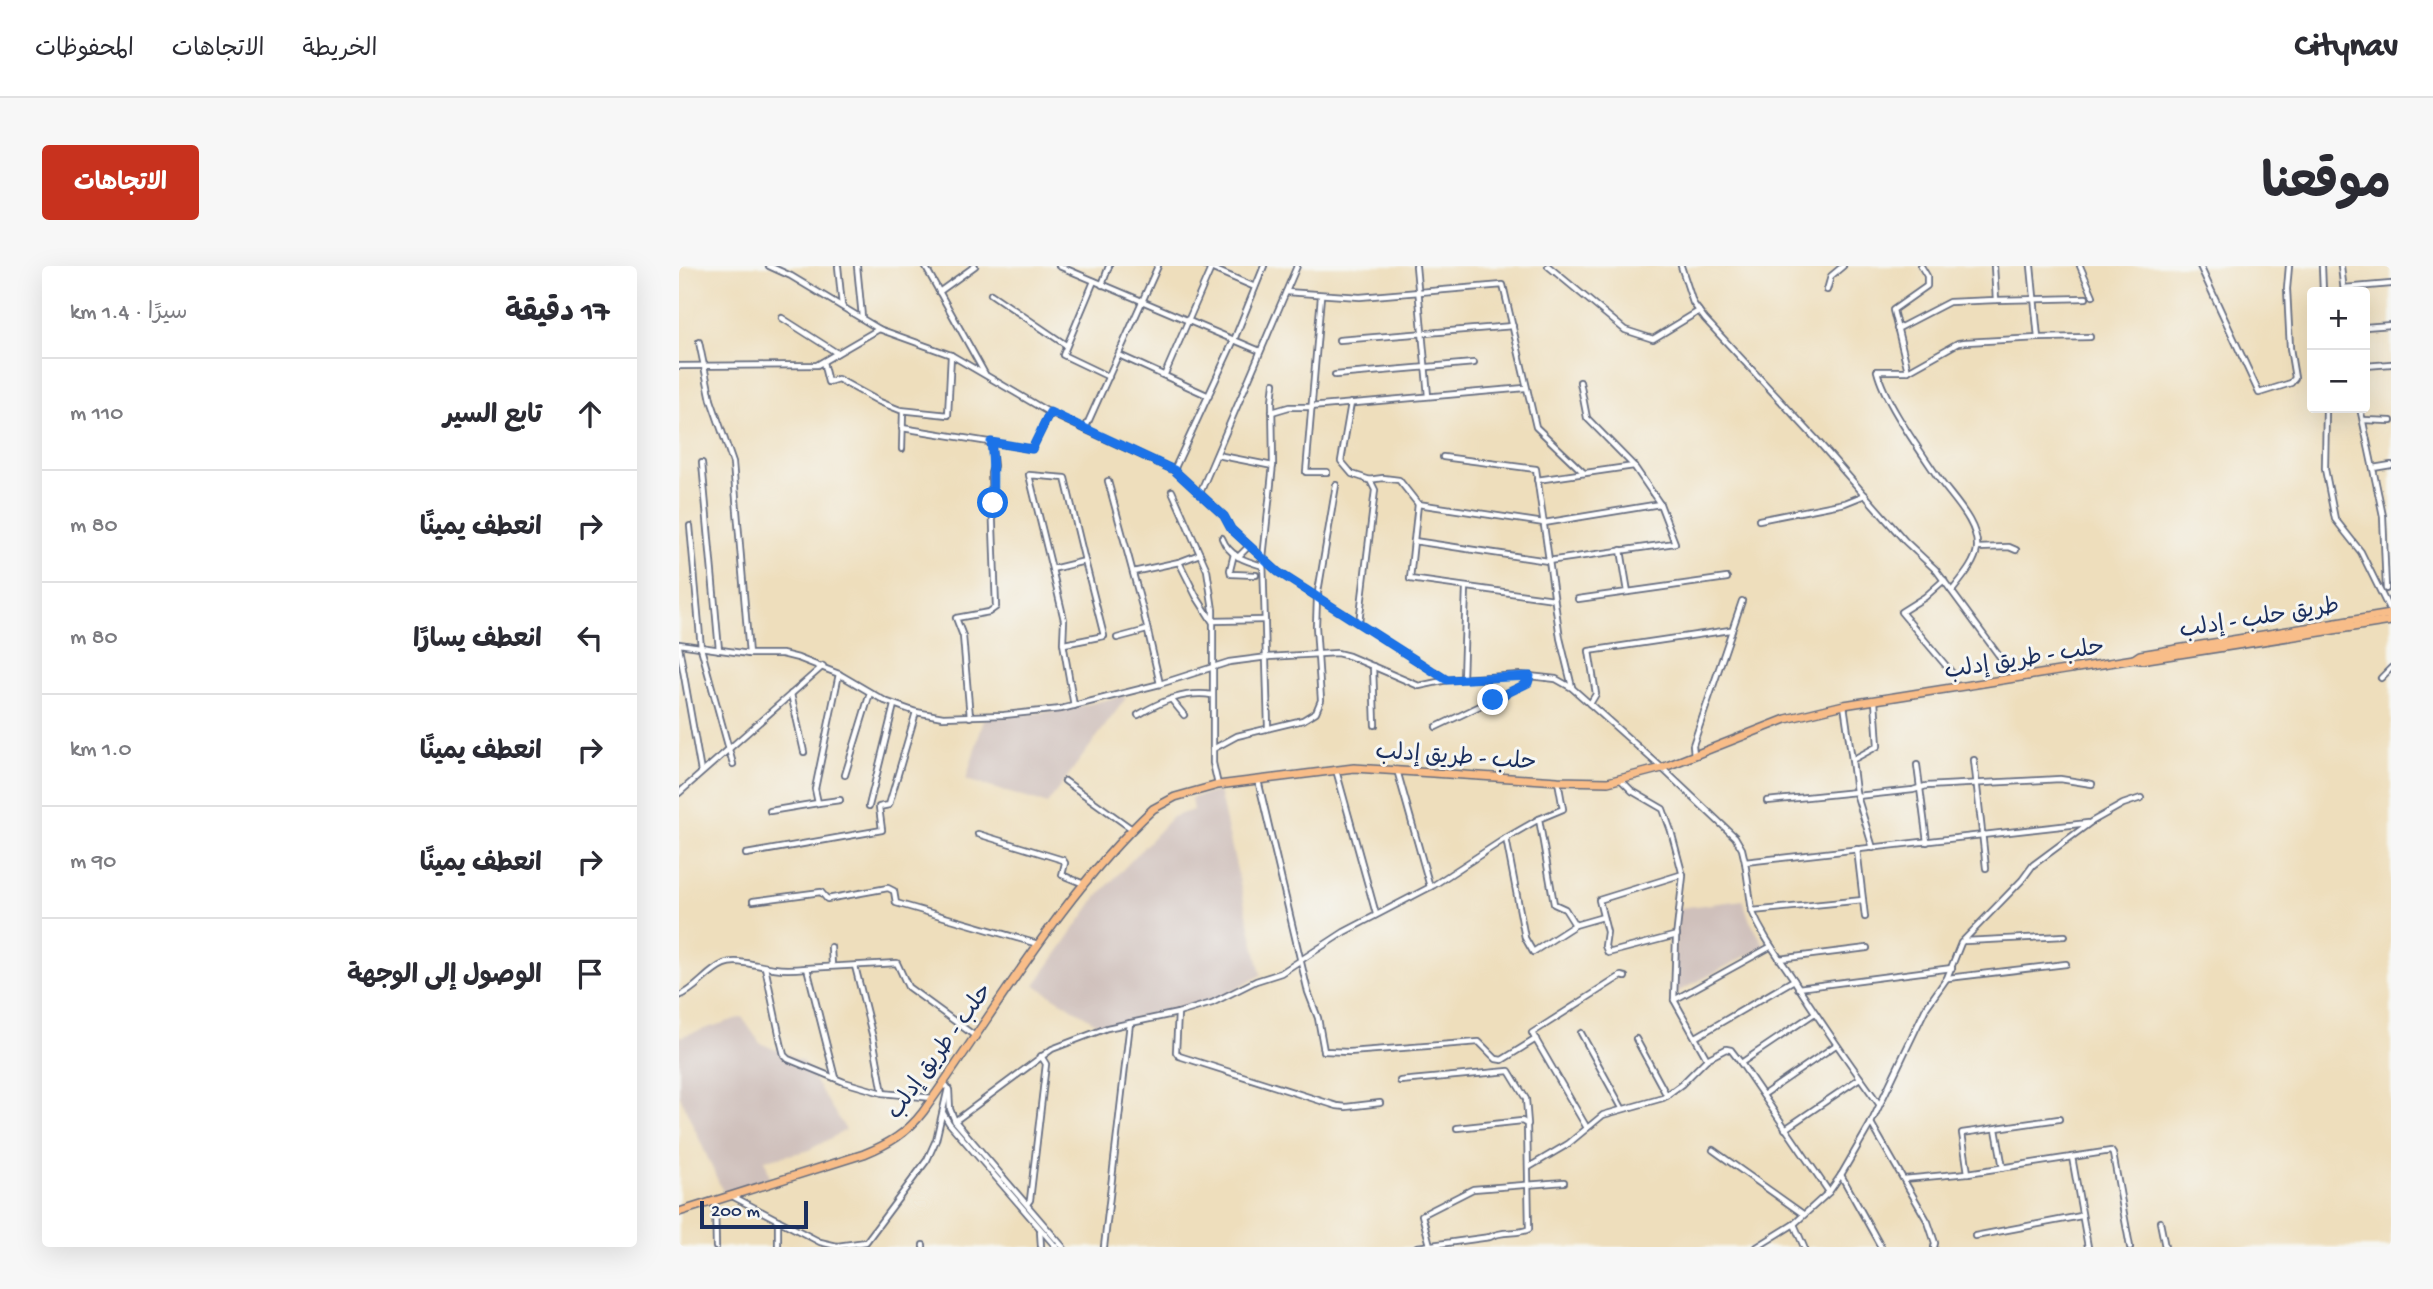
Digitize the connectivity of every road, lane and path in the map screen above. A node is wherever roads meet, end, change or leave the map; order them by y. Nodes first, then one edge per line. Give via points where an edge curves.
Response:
1 (838, 266) edge
2 (857, 266) edge
3 (925, 266) edge
4 (975, 266) edge
5 (1059, 266) edge
6 (1109, 266) edge
7 (1158, 266) edge
8 (1263, 266) edge
9 (1297, 266) edge
10 (1416, 266) edge
11 (1548, 266) edge
12 (1681, 266) edge
13 (1843, 266) edge
14 (1921, 266) edge
15 (1994, 266) edge
16 (2031, 266) edge
17 (2080, 266) edge
18 (2200, 266) edge
19 (2289, 266) edge
20 (2322, 266) edge
21 (2341, 266) edge
22 (772, 267) edge
23 (1210, 267) edge
24 (1094, 281) junction
25 (1102, 285) junction
26 (2391, 285) edge
27 (1255, 287) junction
28 (2323, 287) edge
29 (2344, 287) edge
30 (2370, 287) edge
31 (1827, 290) dead end
32 (939, 292) junction
33 (1286, 292) junction
34 (1419, 293) junction
35 (991, 294) dead end
36 (1321, 296) junction
37 (2093, 296) dead end
38 (2086, 298) dead end
39 (2033, 299) junction
40 (1996, 300) junction
41 (1143, 303) junction
42 (842, 306) junction
43 (1699, 311) junction
44 (782, 317) dead end
45 (862, 318) junction
46 (1188, 321) junction
47 (2391, 325) edge
48 (1513, 326) junction
49 (2370, 327) edge
50 (879, 329) junction
51 (1897, 329) junction
52 (1422, 332) junction
53 (2090, 337) dead end
54 (2038, 338) junction
55 (1234, 340) junction
56 (1339, 340) dead end
57 (699, 342) dead end
58 (1066, 345) junction
59 (1260, 351) junction
60 (838, 353) junction
61 (951, 355) junction
62 (1119, 355) junction
63 (823, 362) junction
64 (1474, 363) dead end
65 (2391, 364) edge
66 (705, 365) junction
67 (679, 366) edge
68 (2370, 366) edge
69 (1425, 367) junction
70 (1908, 371) junction
71 (1165, 374) junction
72 (985, 375) junction
73 (1335, 375) dead end
74 (1109, 377) junction
75 (1580, 382) dead end
76 (1274, 383) dead end
77 (1525, 388) junction
78 (1209, 396) junction
79 (1428, 396) junction
80 (1351, 403) junction
81 (1310, 407) junction
82 (903, 411) junction
83 (1050, 412) junction
84 (1272, 412) junction
85 (2326, 413) edge
86 (2361, 413) edge
87 (2363, 420) junction
88 (2391, 421) edge
89 (902, 428) junction
90 (1085, 429) junction
91 (991, 442) junction
92 (902, 449) dead end
93 (1217, 455) junction
94 (1443, 457) dead end
95 (702, 463) dead end
96 (2391, 465) edge
97 (1273, 466) junction
98 (1634, 466) junction
99 (2373, 468) junction
100 (1174, 470) junction
101 (1327, 472) dead end
102 (1584, 473) junction
103 (1368, 480) junction
104 (1537, 480) junction
105 (1108, 481) dead end
106 (1336, 485) dead end
107 (1172, 491) dead end
108 (1200, 493) junction
109 (1865, 495) junction
110 (1418, 504) junction
111 (1660, 505) junction
112 (2391, 515) edge
113 (2383, 516) junction
114 (1759, 520) dead end
115 (1544, 523) junction
116 (690, 526) dead end
117 (1222, 538) dead end
118 (1413, 541) junction
119 (1249, 546) junction
120 (1977, 548) junction
121 (1622, 550) junction
122 (2016, 550) dead end
123 (1200, 554) junction
124 (1236, 556) junction
125 (1263, 558) junction
126 (1085, 561) junction
127 (1548, 561) junction
128 (1179, 562) junction
129 (1263, 566) junction
130 (1052, 569) junction
131 (1133, 572) junction
132 (1256, 575) dead end
133 (1727, 578) dead end
134 (1944, 580) junction
135 (1466, 587) junction
136 (2389, 588) edge
137 (1952, 591) junction
138 (1628, 592) junction
139 (2382, 594) junction
140 (1317, 598) junction
141 (1554, 599) junction
142 (1578, 599) dead end
143 (1742, 601) dead end
144 (2391, 614) edge
145 (2366, 618) junction
146 (1265, 620) junction
147 (1212, 621) junction
148 (2391, 621) edge
149 (1359, 623) junction
150 (1147, 630) junction
151 (1730, 631) junction
152 (2330, 631) junction
153 (2260, 635) junction
154 (1117, 638) dead end
155 (1063, 644) junction
156 (679, 646) edge
157 (2235, 646) junction
158 (701, 648) junction
159 (719, 650) junction
160 (749, 654) junction
161 (1319, 654) junction
162 (1265, 657) junction
163 (2134, 659) junction
164 (823, 666) junction
165 (1211, 666) junction
166 (1373, 666) junction
167 (2391, 668) edge
168 (839, 674) junction
169 (1953, 674) dead end
170 (1530, 676) junction
171 (1463, 678) junction
172 (2019, 678) junction
173 (2381, 678) dead end
174 (1447, 680) junction
175 (1160, 684) junction
176 (1572, 688) junction
177 (870, 693) junction
178 (791, 694) junction
179 (1212, 695) junction
180 (1171, 699) junction
181 (1875, 701) junction
182 (1590, 704) junction
183 (894, 705) junction
184 (1844, 705) junction
185 (1074, 706) junction
186 (916, 712) junction
187 (1138, 715) dead end
188 (1184, 715) dead end
189 (970, 717) junction
190 (1375, 725) dead end
191 (1268, 727) junction
192 (1436, 727) dead end
193 (729, 749) junction
194 (1213, 749) junction
195 (804, 752) dead end
196 (1694, 756) junction
197 (1852, 760) junction
198 (1974, 760) dead end
199 (733, 764) dead end
200 (1917, 765) dead end
201 (1662, 768) junction
202 (1336, 769) junction
203 (1396, 769) junction
204 (701, 773) junction
205 (845, 775) dead end
206 (1258, 779) junction
207 (1621, 779) junction
208 (1065, 781) dead end
209 (1558, 781) junction
210 (2092, 784) dead end
211 (1218, 785) junction
212 (1976, 785) junction
213 (1919, 788) junction
214 (679, 793) edge
215 (1857, 794) junction
216 (2141, 799) dead end
217 (840, 800) dead end
218 (1767, 801) dead end
219 (818, 803) junction
220 (869, 806) dead end
221 (770, 811) dead end
222 (1539, 820) junction
223 (2091, 822) junction
224 (1133, 830) junction
225 (978, 834) dead end
226 (1982, 835) junction
227 (1506, 838) junction
228 (1927, 842) junction
229 (1873, 848) junction
230 (1857, 849) junction
231 (746, 854) dead end
232 (1745, 862) junction
233 (1986, 868) dead end
234 (1683, 874) junction
235 (1084, 884) junction
236 (1430, 887) junction
237 (1863, 900) junction
238 (753, 901) dead end
239 (1752, 911) junction
240 (1376, 914) junction
241 (1603, 917) junction
242 (1865, 917) dead end
243 (1574, 925) junction
244 (1677, 935) junction
245 (2065, 936) dead end
246 (1965, 941) junction
247 (1038, 944) junction
248 (831, 947) dead end
249 (1770, 947) junction
250 (1867, 948) dead end
251 (1779, 959) junction
252 (1301, 962) junction
253 (2066, 964) dead end
254 (832, 966) junction
255 (765, 967) junction
256 (855, 967) junction
257 (807, 968) junction
258 (1952, 968) junction
259 (1625, 977) dead end
260 (1947, 978) junction
261 (1794, 980) junction
262 (1798, 988) junction
263 (679, 996) edge
264 (1674, 1000) junction
265 (1178, 1013) junction
266 (1815, 1013) junction
267 (1131, 1023) junction
268 (1581, 1033) dead end
269 (975, 1036) junction
270 (1696, 1037) junction
271 (1536, 1039) junction
272 (1636, 1039) dead end
273 (1836, 1045) junction
274 (1041, 1056) junction
275 (1707, 1059) junction
276 (1741, 1063) junction
277 (835, 1078) junction
278 (1860, 1078) junction
279 (1400, 1081) dead end
280 (946, 1085) junction
281 (883, 1093) junction
282 (1763, 1095) junction
283 (1667, 1096) junction
284 (933, 1098) junction
285 (1380, 1103) dead end
286 (1879, 1104) junction
287 (1622, 1108) junction
288 (943, 1112) junction
289 (2059, 1119) dead end
290 (955, 1121) junction
291 (1871, 1123) junction
292 (1457, 1128) dead end
293 (1587, 1128) junction
294 (1528, 1129) junction
295 (1785, 1129) junction
296 (1996, 1129) junction
297 (1713, 1150) dead end
298 (2071, 1157) junction
299 (1529, 1167) junction
300 (2003, 1168) junction
301 (1968, 1173) junction
302 (1841, 1175) junction
303 (1904, 1179) junction
304 (1564, 1182) dead end
305 (1530, 1185) junction
306 (1829, 1192) junction
307 (731, 1196) junction
308 (715, 1201) junction
309 (1027, 1204) junction
310 (679, 1212) edge
311 (1803, 1214) junction
312 (2081, 1216) junction
313 (778, 1219) junction
314 (1040, 1219) junction
315 (2160, 1222) dead end
316 (1794, 1224) junction
317 (1039, 1227) junction
318 (1975, 1236) dead end
319 (866, 1245) edge
320 (1430, 1245) junction
321 (716, 1247) edge
322 (778, 1247) edge
323 (1041, 1247) edge
324 (1056, 1247) edge
325 (1063, 1247) edge
326 (1104, 1247) edge
327 (1417, 1247) edge
328 (1757, 1247) edge
329 (1804, 1247) edge
330 (1881, 1247) edge
331 (1934, 1247) edge
332 (2088, 1247) edge
333 (2130, 1247) edge
334 (2165, 1247) edge

1 - 42 street
2 - 45 street
3 - 32 street
4 - 32 street
5 - 24 street
6 - 25 street
7 - 41 street
8 - 27 street
9 - 33 street
10 - 34 street
11 - 43 street via 1630,333 1653,339
12 - 43 street
13 - 31 street via 1831,276
14 - 51 street via 1927,286 1893,310
15 - 40 street
16 - 39 street
17 - 37 street
18 - 19 street via 2259,393 2295,378
20 - 28 street
21 - 29 street
22 - 42 street
23 - 27 street
23 - 46 street
24 - 25 street
24 - 58 street
25 - 41 street
26 - 30 street
27 - 55 street
32 - 72 street
33 - 36 street
33 - 59 street
34 - 36 street
34 - 48 street via 1503,285
34 - 52 street
35 - 58 street
36 - 81 street
38 - 39 street
39 - 40 street
39 - 54 street
40 - 51 street via 1949,302
41 - 46 street
41 - 62 street
42 - 45 street
43 - 109 street
44 - 60 street
45 - 50 street
46 - 55 street
46 - 71 street
47 - 49 street
48 - 52 street
48 - 77 street
50 - 60 street
50 - 61 street
51 - 70 street
52 - 56 street
52 - 69 street
53 - 54 street
54 - 70 street via 1958,343
55 - 59 street
55 - 78 street
57 - 66 street
58 - 74 street via 1063,355
59 - 93 street
60 - 63 street
61 - 72 street
61 - 82 street via 948,415
62 - 71 street
62 - 74 street
63 - 66 street
63 - 82 street via 828,382 838,379
64 - 69 street
65 - 68 street
66 - 67 street
66 - 160 street via 711,400 733,463
69 - 73 street
69 - 79 street
70 - 120 street via 1877,370 1888,398 1972,526
71 - 78 street
72 - 83 street
74 - 90 street
75 - 98 street via 1587,418
76 - 84 street
77 - 79 street
77 - 102 street via 1536,427
78 - 100 street
79 - 80 street
80 - 81 street
80 - 103 street via 1341,461 1352,474
81 - 84 street
81 - 101 street via 1306,472
82 - 89 street
83 - 90 street
83 - 91 street via 1032,449
84 - 97 street
85 - 139 street via 2325,469 2336,519 2361,552
86 - 87 street
87 - 88 street
87 - 99 street
89 - 91 street
89 - 92 street
90 - 100 street
91 - 189 street via 996,607 956,618 963,636
93 - 97 street
93 - 108 street
94 - 104 street via 1536,469
95 - 159 street
96 - 99 street
97 - 125 street
98 - 102 street
98 - 111 street
99 - 113 street
100 - 108 street
102 - 104 street
103 - 110 street via 1399,480
103 - 149 street via 1375,489
104 - 115 street
105 - 131 street
106 - 140 street
107 - 123 street
108 - 119 street
109 - 114 street
109 - 134 street
110 - 115 street
110 - 118 street
111 - 115 street
111 - 121 street via 1675,542
112 - 113 street
113 - 136 street
115 - 127 street
116 - 158 street
117 - 124 street via 1226,549
118 - 127 street
118 - 135 street via 1410,579
119 - 124 street
119 - 125 street
120 - 122 street
120 - 137 street
121 - 127 street
121 - 138 street
123 - 128 street
123 - 147 street via 1211,588
124 - 129 street
124 - 132 street via 1231,574
125 - 129 street
125 - 140 street
126 - 130 street
126 - 130 street via 1065,478 1029,475
126 - 155 street via 1104,636
127 - 141 street
128 - 131 street
128 - 147 street
129 - 146 street
130 - 155 street via 1064,620
131 - 150 street
133 - 138 street
134 - 137 street
134 - 169 street via 1901,612
135 - 141 street
135 - 171 street
136 - 139 street
137 - 172 street
138 - 142 street
139 - 144 street
140 - 149 street
140 - 161 street
141 - 176 street
143 - 151 street
144 - 145 highway, طريق حلب - إدلب
145 - 152 highway via 2367,623
145 - 153 highway, طريق حلب - إدلب
146 - 147 street
146 - 162 street
147 - 165 street
148 - 152 highway, حلب - طريق إدلب
149 - 174 street
150 - 154 street
150 - 175 street
151 - 182 street via 1589,651 1596,694
151 - 196 street via 1693,745
152 - 157 highway, حلب - طريق إدلب
153 - 157 highway via 2234,642
153 - 163 highway, طريق حلب - إدلب
155 - 185 street
156 - 158 street
156 - 204 street
157 - 163 highway, حلب - طريق إدلب
158 - 159 street
158 - 193 street
159 - 160 street
160 - 164 street via 782,654
161 - 162 street
161 - 166 street via 1349,656
161 - 191 street via 1321,700 1316,712 1303,720
162 - 165 street
162 - 191 street
163 - 172 highway, حلب - طريق إدلب
164 - 168 street
164 - 178 street
165 - 175 street
165 - 179 street
166 - 174 street via 1419,686
166 - 190 street
167 - 173 street
168 - 177 street
168 - 219 street via 815,789
170 - 171 street
170 - 176 street via 1556,679
170 - 192 street via 1528,683
171 - 174 street
172 - 181 highway, حلب - طريق إدلب
175 - 185 street
176 - 182 street
177 - 183 street
177 - 205 street
178 - 193 street
178 - 195 street
179 - 180 street
179 - 194 street
180 - 187 street
180 - 188 street
181 - 184 highway, حلب - طريق إدلب
181 - 197 street via 1878,746
182 - 201 street
183 - 186 street
183 - 220 street
184 - 196 highway, حلب - طريق إدلب via 1786,719
184 - 197 street
185 - 189 street
186 - 189 street
186 - 231 street via 889,805 879,807 883,830
191 - 194 street
193 - 199 street
193 - 204 street
194 - 211 street
196 - 201 highway, حلب - طريق إدلب
197 - 215 street
198 - 212 street
200 - 213 street
201 - 207 highway, حلب - طريق إدلب
201 - 232 street via 1735,838
202 - 203 highway, حلب - طريق إدلب
202 - 206 highway, حلب - طريق إدلب
202 - 240 street
203 - 209 highway, حلب - طريق إدلب
203 - 236 street
204 - 214 street
206 - 211 highway, حلب - طريق إدلب
206 - 252 street
207 - 209 highway, حلب - طريق إدلب
207 - 234 street via 1665,812
208 - 224 street
209 - 222 street via 1563,808
210 - 212 street via 2060,779
211 - 224 highway, حلب - طريق إدلب via 1164,801
212 - 213 street
212 - 226 street
213 - 215 street
213 - 228 street
215 - 218 street
215 - 229 street
216 - 223 street
217 - 219 street
219 - 221 street
222 - 227 street
222 - 243 street via 1554,904 1566,909
223 - 226 street
223 - 246 street via 2033,865
224 - 235 highway, حلب - طريق إدلب
225 - 235 street via 1063,860 1062,875
226 - 228 street
226 - 233 street
227 - 236 street
227 - 243 street via 1525,938 1533,951
228 - 229 street
229 - 230 street
230 - 232 street
230 - 237 street
232 - 239 street
234 - 241 street via 1599,900
234 - 244 street
235 - 247 highway, حلب - طريق إدلب
236 - 240 street
237 - 239 street
237 - 242 street
238 - 247 street via 821,892 827,899 891,888 895,903
239 - 249 street
240 - 252 street
241 - 243 street
241 - 244 street via 1608,953
244 - 264 street
245 - 246 street
246 - 258 street
247 - 269 highway, حلب - طريق إدلب
248 - 254 street
249 - 251 street
249 - 264 street
250 - 251 street
251 - 261 street
252 - 265 street via 1212,1003
252 - 271 street via 1324,1051 1479,1042 1502,1060
253 - 260 street
254 - 256 street
254 - 257 street
255 - 257 street
255 - 263 street via 724,964
255 - 277 street via 784,1055
256 - 269 street via 897,963 908,987
256 - 281 street
257 - 277 street
258 - 260 street
258 - 262 street
259 - 271 street via 1532,1033
260 - 286 street via 1926,1008
261 - 262 street
261 - 270 street
262 - 266 street
264 - 270 street
265 - 267 street
265 - 285 street via 1175,1052 1179,1056 1337,1106
266 - 273 street
266 - 276 street
267 - 274 street via 1101,1029
267 - 326 street
268 - 287 street
269 - 280 highway, حلب - طريق إدلب
270 - 275 street
271 - 293 street
272 - 283 street
273 - 278 street
273 - 282 street
274 - 290 street
274 - 309 street via 1046,1064
275 - 276 street via 1726,1049
275 - 283 street
276 - 282 street
277 - 281 street
278 - 286 street
278 - 295 street
279 - 294 street via 1509,1071 1526,1099
280 - 284 highway, حلب - طريق إدلب
280 - 288 street
280 - 290 street
281 - 284 street
282 - 295 street
283 - 287 street
284 - 307 highway, حلب - طريق إدلب via 904,1133 880,1148
286 - 291 street
287 - 293 street via 1602,1115
288 - 317 street
288 - 319 street via 927,1160
289 - 296 street
290 - 309 street
291 - 302 street
291 - 303 street
292 - 294 street via 1522,1121
293 - 299 street
294 - 299 street
295 - 306 street
296 - 300 street
296 - 301 street via 1962,1133
297 - 311 street
298 - 300 street
298 - 312 street
298 - 333 street via 2113,1154
299 - 305 street
300 - 301 street
301 - 303 street
302 - 306 street
302 - 330 street
303 - 331 street via 1928,1222
304 - 305 street
305 - 320 street via 1529,1229
305 - 320 street via 1473,1189 1422,1215
306 - 311 street
307 - 308 highway, حلب - طريق إدلب
307 - 313 street
308 - 310 highway, حلب - طريق إدلب
308 - 321 street
309 - 314 street
311 - 316 street
312 - 318 street
312 - 332 street
313 - 319 street via 828,1245
313 - 322 street
314 - 317 street
314 - 325 street
315 - 334 street
316 - 328 street
316 - 329 street
317 - 323 street
317 - 324 street
320 - 327 street

